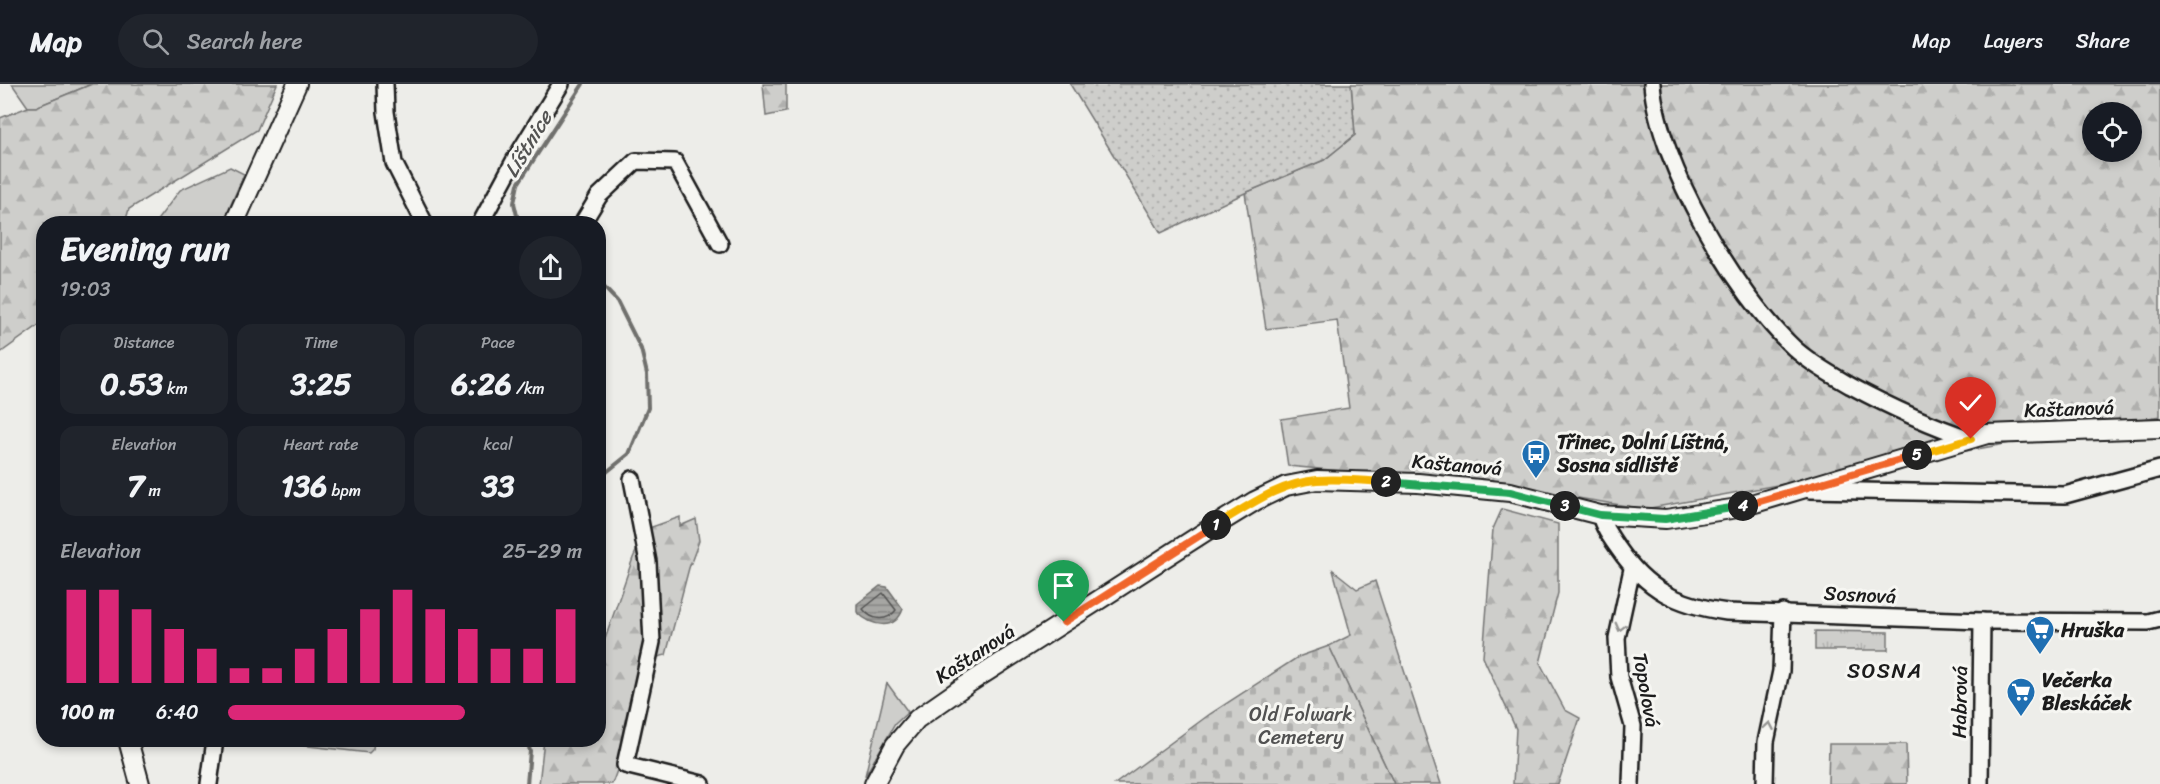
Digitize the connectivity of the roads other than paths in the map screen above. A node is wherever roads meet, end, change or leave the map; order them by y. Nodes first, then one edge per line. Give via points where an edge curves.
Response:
1 (297, 84) edge
2 (385, 84) edge
3 (561, 84) edge
4 (1652, 84) edge
5 (238, 216) edge
6 (422, 216) edge
7 (484, 216) edge
8 (587, 216) edge
9 (720, 244) dead end
10 (2160, 428) edge
11 (1971, 439) junction
12 (2160, 469) edge
13 (632, 479) dead end
14 (1801, 489) junction
15 (1600, 515) junction
16 (1632, 569) junction
17 (1783, 612) junction
18 (2160, 619) edge
19 (1982, 621) junction
20 (130, 747) edge
21 (214, 747) edge
22 (140, 784) edge
23 (209, 784) edge
24 (702, 784) edge
25 (874, 784) edge
26 (1630, 784) edge
27 (1765, 784) edge
28 (1980, 784) edge

1 - 5 street
2 - 6 street via 394,163
3 - 7 street
4 - 11 street via 1679,178 1751,301 1795,349 1831,374 1876,400
8 - 9 street via 599,196 636,161 675,162
10 - 11 street, Kaštanová via 1988,435
11 - 14 street, Kaštanová
12 - 14 street via 2065,495
13 - 24 street via 648,562 652,642 625,765
14 - 15 street, Kaštanová via 1738,508 1665,519
15 - 16 street, Sosnová
15 - 25 street, Kaštanová via 1510,492 1418,483 1317,480 1286,486 1202,534 917,720 895,745
16 - 17 street, Sosnová via 1670,597 1697,608
16 -> 26 street, Topolová via 1617,638 1619,677 1633,726
17 - 19 street, Sosnová
27 -> 17 street via 1766,742 1781,671
18 - 19 street, Sosnová
19 - 28 street, Habrová
20 - 22 street
21 - 23 street

